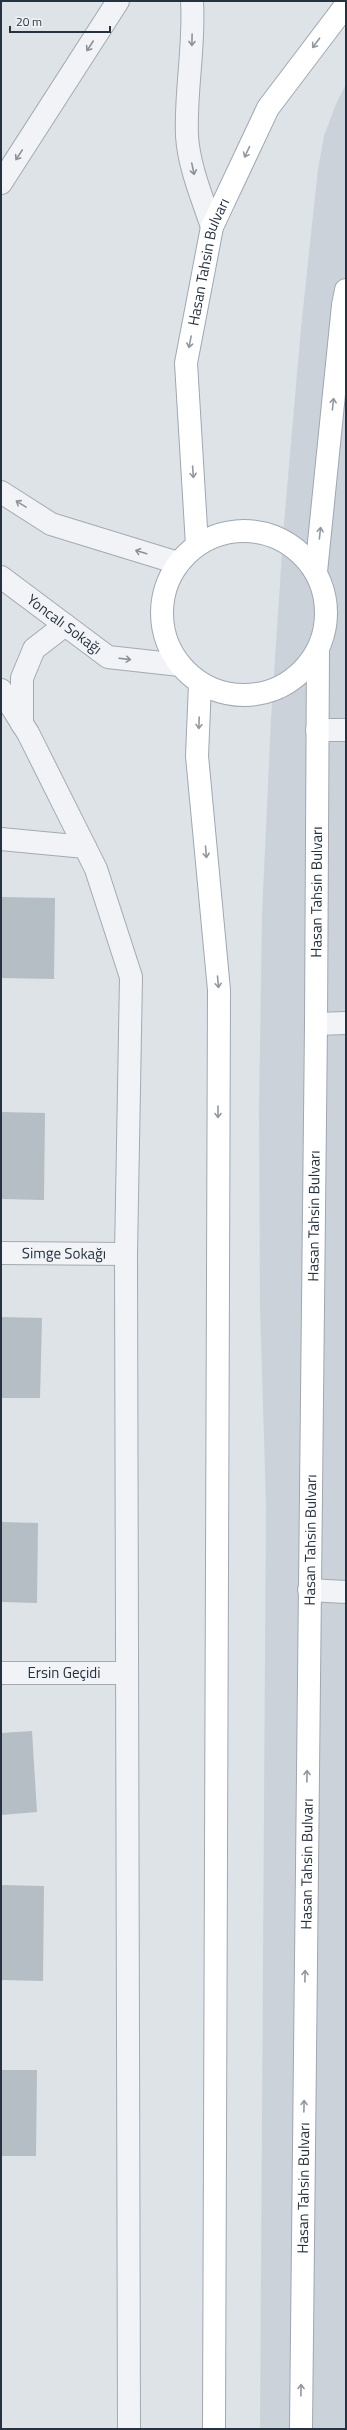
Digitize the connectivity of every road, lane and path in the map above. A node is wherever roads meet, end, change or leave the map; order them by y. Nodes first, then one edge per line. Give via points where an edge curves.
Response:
1 (118, 1) edge
2 (192, 1) edge
3 (341, 10) edge
4 (1, 183) edge
5 (212, 227) junction
6 (346, 290) edge
7 (1, 492) edge
8 (197, 545) junction
9 (178, 564) junction
10 (316, 572) junction
11 (1, 577) edge
12 (65, 625) junction
13 (318, 651) junction
14 (180, 666) junction
15 (200, 684) junction
16 (1, 690) edge
17 (22, 724) junction
18 (317, 730) junction
19 (346, 730) edge
20 (1, 839) edge
21 (85, 847) junction
22 (346, 1023) edge
23 (316, 1024) junction
24 (1, 1253) edge
25 (126, 1254) junction
26 (309, 1590) junction
27 (346, 1592) edge
28 (1, 1673) edge
29 (128, 1673) junction
30 (129, 2429) edge
31 (214, 2429) edge
32 (301, 2429) edge

1 -> 4 street
2 -> 5 street via 192,60 187,136 193,172
3 -> 5 main road, Hasan Tahsin Bulvarı via 268,108
5 -> 8 main road, Hasan Tahsin Bulvarı via 186,363
10 -> 6 main road
9 -> 7 street via 51,524
8 - 9 main road
8 - 10 main road via 229,532 249,530 276,536 299,551
9 - 14 main road via 165,588 161,615 166,642
10 - 13 main road via 325,598 326,618
11 - 12 street, Yoncalı Sokağı
12 -> 14 street, Yoncalı Sokağı via 108,657
12 - 17 street via 34,649 22,678
13 - 15 main road via 301,673 279,689 252,696 232,695
13 - 18 main road, Hasan Tahsin Bulvarı
14 - 15 main road
15 -> 31 main road via 197,756 219,990
16 - 17 street
17 - 21 street
18 - 19 street
18 - 23 main road, Hasan Tahsin Bulvarı
20 - 21 street
21 - 25 street via 96,869 131,977
22 - 23 street
23 - 26 main road, Hasan Tahsin Bulvarı
24 - 25 street, Simge Sokağı
25 - 29 street
26 - 27 street
32 -> 26 main road, Hasan Tahsin Bulvarı
28 - 29 street, Ersin Geçidi
29 - 30 street

